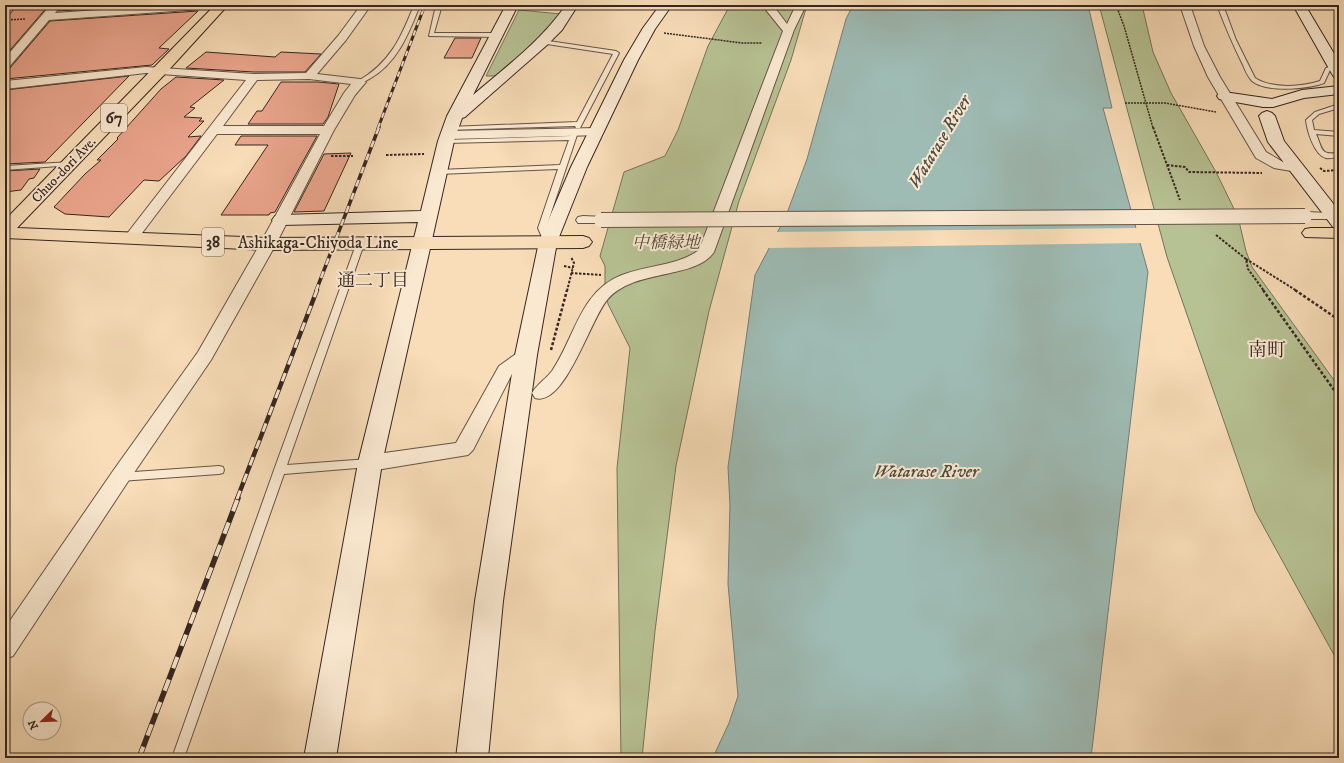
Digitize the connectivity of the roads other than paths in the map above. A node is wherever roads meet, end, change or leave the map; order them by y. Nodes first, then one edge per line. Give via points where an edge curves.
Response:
1 (56, 5) edge
2 (216, 5) edge
3 (222, 5) edge
4 (366, 5) edge
5 (417, 5) edge
6 (439, 5) edge
7 (512, 5) edge
8 (572, 5) edge
9 (666, 5) edge
10 (801, 5) edge
11 (1185, 5) edge
12 (1220, 5) edge
13 (1299, 5) edge
14 (771, 10) dead end
15 (46, 17) junction
16 (789, 30) junction
17 (497, 35) junction
18 (542, 42) junction
19 (5, 65) edge
20 (1336, 65) edge
21 (160, 71) junction
22 (309, 76) junction
23 (254, 77) junction
24 (360, 82) junction
25 (472, 82) junction
26 (495, 84) junction
27 (5, 85) edge
28 (1339, 90) edge
29 (1224, 96) junction
30 (1339, 106) edge
31 (1267, 116) dead end
32 (214, 130) junction
33 (328, 130) junction
34 (449, 130) junction
35 (597, 132) junction
36 (1311, 132) junction
37 (1339, 134) edge
38 (1339, 155) edge
39 (70, 164) junction
40 (561, 167) junction
41 (5, 168) edge
42 (1297, 168) junction
43 (439, 172) junction
44 (428, 216) junction
45 (281, 220) junction
46 (583, 220) dead end
47 (1333, 220) edge
48 (5, 232) edge
49 (1311, 233) dead end
50 (1339, 233) edge
51 (131, 238) junction
52 (548, 242) junction
53 (583, 242) dead end
54 (422, 243) junction
55 (268, 244) junction
56 (360, 244) junction
57 (538, 354) junction
58 (541, 393) dead end
59 (370, 463) junction
60 (219, 470) dead end
61 (279, 470) junction
62 (120, 477) junction
63 (5, 648) edge
64 (178, 758) edge
65 (320, 758) edge
66 (472, 758) edge

1 - 15 street
2 - 15 street
3 - 21 main road, Chuo-dori Ave. / 67
4 - 22 street
5 - 24 lane via 398,50 371,77
6 - 17 lane via 431,35
7 - 17 street
8 - 18 street
9 - 35 street via 631,60
10 - 16 street
11 - 29 street via 1199,46
12 - 20 lane via 1233,40 1257,83 1282,86 1316,84 1322,82 1328,69
13 - 20 street
14 - 16 street
15 - 19 street
16 - 58 street via 706,252 693,260 622,281 602,294 560,373
17 - 25 street
18 - 26 street
18 - 34 lane via 616,53 579,125
21 - 23 street
21 - 27 street via 137,70
21 - 39 main road, Chuo-dori Ave. / 67
22 - 23 street
22 - 24 street
23 - 32 street
24 - 33 street via 350,93
25 - 26 street
25 - 34 street
26 - 34 street via 464,112
28 - 29 street via 1302,94 1272,103
29 - 42 street via 1261,155 1279,165
30 - 36 lane via 1317,113 1309,120
31 - 42 street via 1276,142
32 - 33 street
32 - 51 street
33 - 45 street
34 - 35 street
34 - 40 lane via 573,137
34 - 43 street
35 - 52 street via 579,167
36 - 37 lane
36 - 38 lane via 1321,153 1327,156
39 - 41 lane
39 - 48 main road, Chuo-dori Ave. / 67
40 - 43 lane
40 - 52 lane via 542,228
42 - 47 street
43 - 44 street
44 - 45 street
44 - 54 street
45 - 55 street
46 - 47 street, bridge via 1305,216
48 - 51 main road, Ashikaga-Chiyoda Line / 38
49 - 50 main road
51 - 55 main road, Ashikaga-Chiyoda Line / 38
52 - 53 main road, Ashikaga-Chiyoda Line / 38
52 - 54 main road, Ashikaga-Chiyoda Line / 38
52 - 57 street
54 - 56 main road, Ashikaga-Chiyoda Line / 38
54 - 59 street
55 - 56 main road, Ashikaga-Chiyoda Line / 38
55 - 62 street via 205,356
56 - 61 lane
57 - 59 street via 505,370 461,450
57 - 66 street via 489,601
59 - 61 lane
59 - 65 street
60 - 62 lane
61 - 64 lane
62 - 63 street

